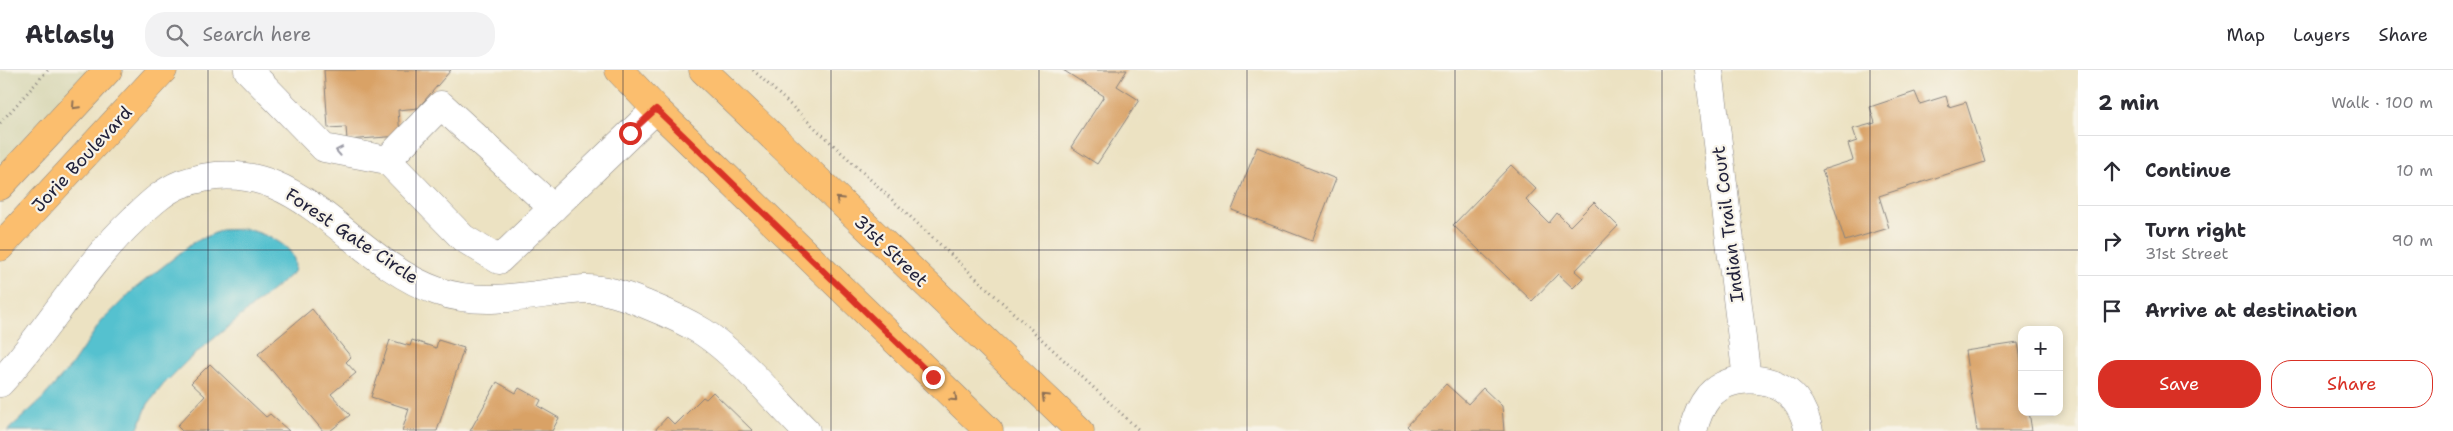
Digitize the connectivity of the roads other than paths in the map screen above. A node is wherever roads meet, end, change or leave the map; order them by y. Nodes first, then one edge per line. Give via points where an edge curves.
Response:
1 (108, 70) edge
2 (163, 70) edge
3 (248, 70) edge
4 (619, 70) edge
5 (703, 70) edge
6 (1709, 70) edge
7 (656, 109) junction
8 (387, 160) junction
9 (0, 186) edge
10 (553, 208) junction
11 (0, 248) edge
12 (1746, 379) junction
13 (0, 383) edge
14 (806, 431) edge
15 (989, 431) edge
16 (1080, 431) edge
17 (1693, 431) edge
18 (1809, 431) edge

1 -> 9 main road
2 - 11 main road, Jorie Boulevard
8 -> 3 street via 324,148
4 - 7 main road
16 -> 5 main road, 31st Street
6 - 12 street, Indian Trail Court
7 - 10 street
7 -> 15 main road
8 - 10 street via 463,238 500,260
8 - 10 street via 441,105
12 - 17 street via 1727,384 1710,395 1698,411
12 - 18 street via 1765,380 1781,387 1795,399
13 - 14 street, Forest Gate Circle via 19,363 78,280 153,200 179,185 207,177 241,177 268,182 295,194 322,212 370,253 410,279 438,291 469,298 502,299 586,289 623,294 668,313 704,333 739,363

